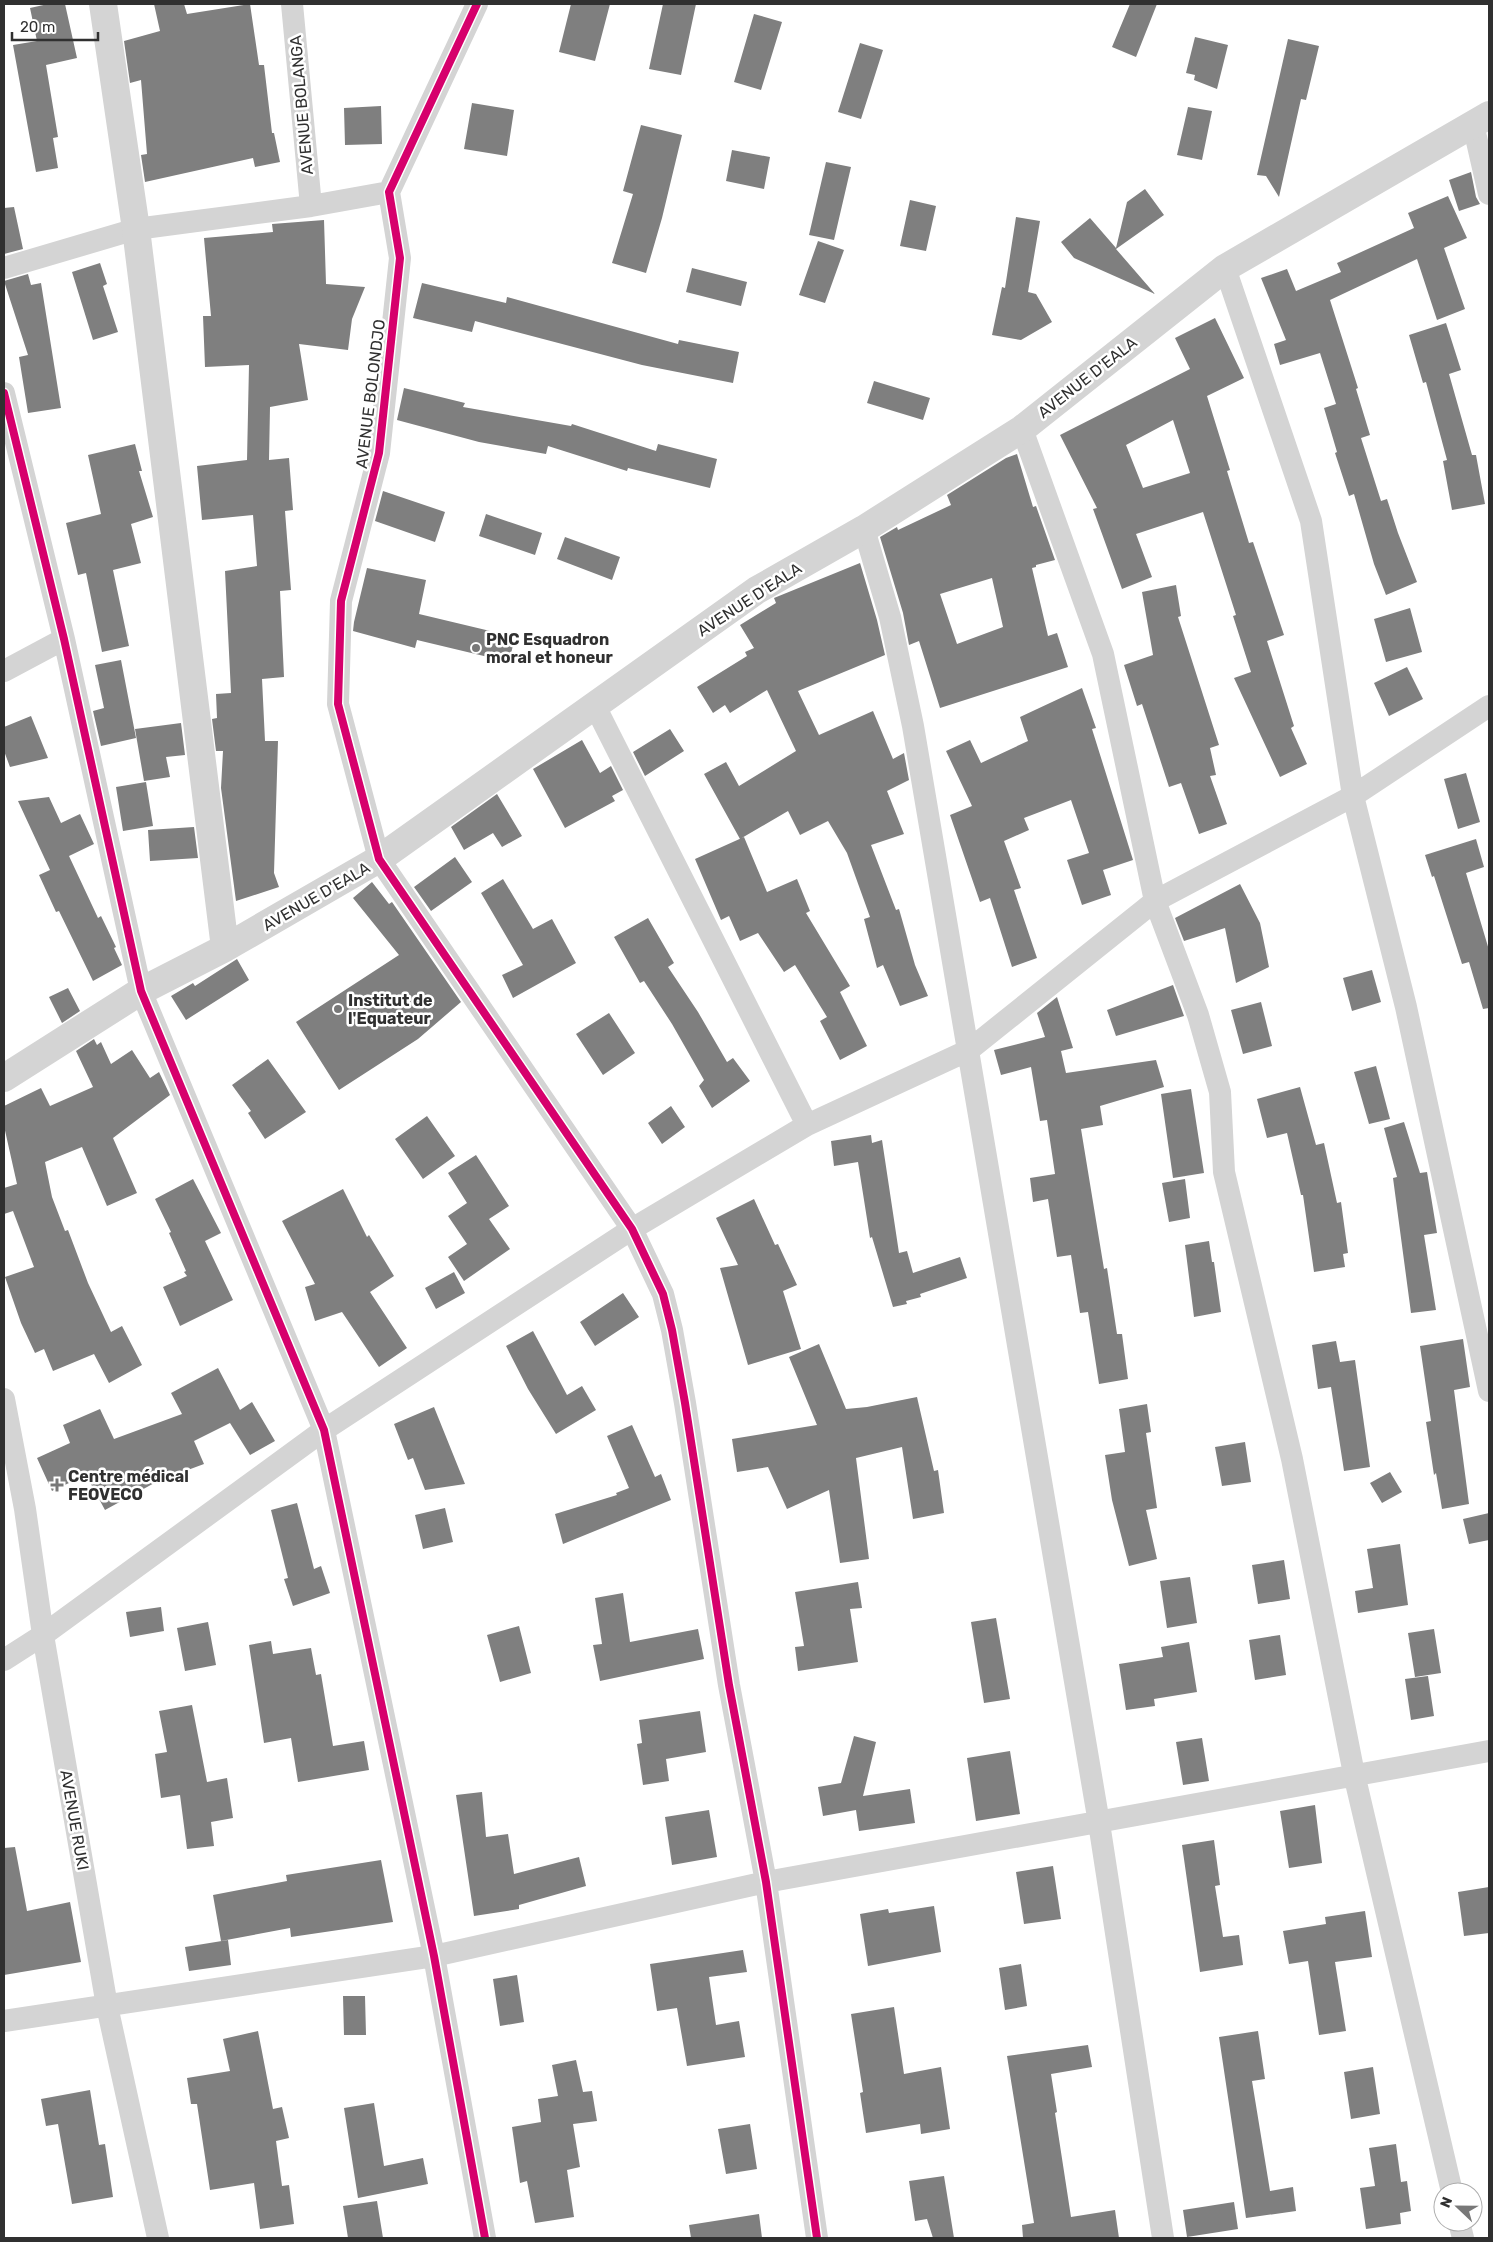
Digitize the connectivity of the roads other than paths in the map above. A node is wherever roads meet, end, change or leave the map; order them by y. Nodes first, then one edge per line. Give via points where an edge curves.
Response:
1 (103, 4) edge
2 (292, 4) edge
3 (477, 4) edge
4 (1481, 120) edge
5 (389, 192) junction
6 (1489, 194) edge
7 (311, 206) junction
8 (136, 229) junction
9 (4, 268) edge
10 (1225, 268) junction
11 (4, 393) edge
12 (1022, 429) junction
13 (864, 529) junction
14 (64, 639) junction
15 (4, 671) edge
16 (594, 704) junction
17 (1489, 706) edge
18 (1353, 796) junction
19 (379, 859) junction
20 (1155, 901) junction
21 (225, 948) junction
22 (141, 991) junction
23 (969, 1050) junction
24 (4, 1078) edge
25 (807, 1125) junction
26 (632, 1229) junction
27 (1489, 1391) edge
28 (4, 1399) edge
29 (324, 1430) junction
30 (43, 1635) junction
31 (4, 1660) edge
32 (1489, 1751) edge
33 (1354, 1774) junction
34 (1099, 1823) junction
35 (766, 1882) junction
36 (434, 1956) junction
37 (107, 2006) junction
38 (4, 2021) edge
39 (1450, 2182) edge
40 (158, 2238) edge
41 (485, 2238) edge
42 (817, 2238) edge
43 (1163, 2238) edge

1 - 8 street
2 - 7 street, AVENUE BOLANGA
3 - 5 street
4 - 6 street
4 - 10 street, AVENUE D'EALA
5 - 7 street
5 - 19 street, AVENUE BOLONDJO via 400,258 379,453 341,600 338,704
7 - 8 street
8 - 9 street
8 - 21 street
10 - 12 street, AVENUE D'EALA
10 - 18 street via 1312,521
11 - 14 street
12 - 13 street, AVENUE D'EALA
12 - 20 street via 1103,654
13 - 16 street, AVENUE D'EALA via 757,590
13 - 23 street via 890,616 913,726
14 - 15 street
14 - 22 street
16 - 19 street, AVENUE D'EALA
16 - 25 street
17 - 18 street
18 - 20 street
18 - 27 street via 1408,1017
19 - 21 street, AVENUE D'EALA
19 - 26 street, AVENUE BOLONDJO
20 - 23 street
20 - 33 street via 1198,1015 1220,1092 1224,1172 1292,1459
21 - 22 street, AVENUE D'EALA
22 - 24 street, AVENUE D'EALA
22 - 29 street
23 - 25 street
23 - 34 street
25 - 26 street
26 - 29 street
26 - 35 street, AVENUE BOLONDJO via 662,1294 672,1330 729,1686
28 - 30 street, AVENUE RUKI via 25,1509
29 - 30 street
29 - 36 street
30 - 31 street
30 - 37 street, AVENUE RUKI
32 - 33 street
33 - 34 street
33 - 39 street
34 - 35 street
34 - 43 street
35 - 36 street
35 - 42 street, AVENUE BOLONDJO
36 - 37 street
36 - 41 street
37 - 38 street
37 - 40 street, AVENUE RUKI

